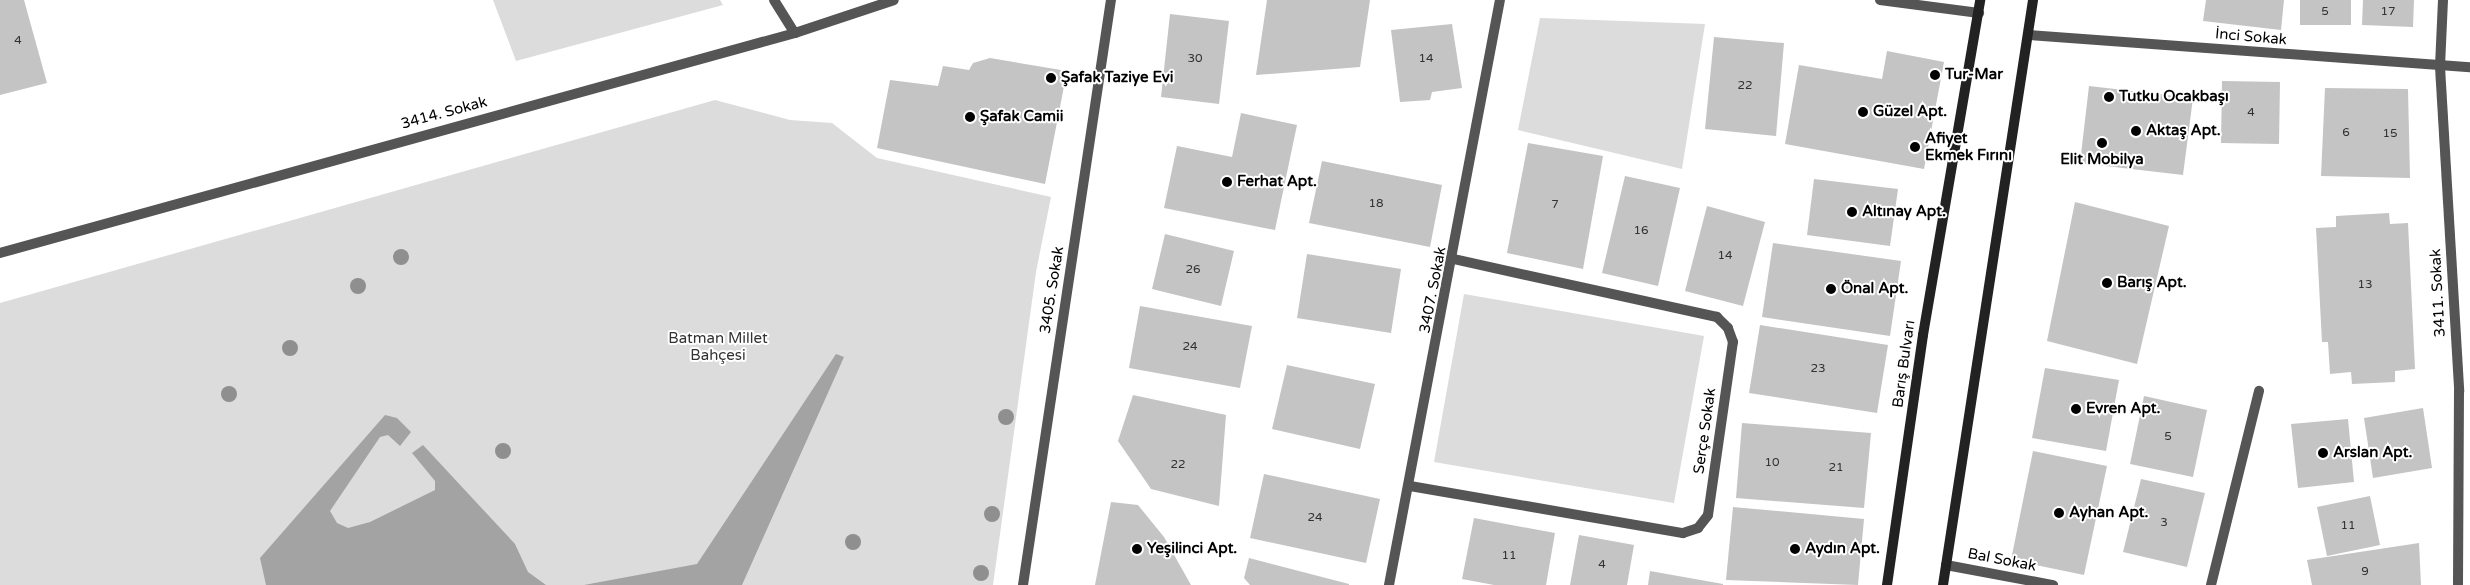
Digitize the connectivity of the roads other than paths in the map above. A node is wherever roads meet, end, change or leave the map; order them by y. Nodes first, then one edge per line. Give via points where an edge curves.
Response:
1 (774, 0) edge
2 (894, 0) edge
3 (1111, 0) edge
4 (1500, 0) edge
5 (1880, 0) edge
6 (1980, 0) edge
7 (2033, 0) edge
8 (2444, 0) edge
9 (1979, 13) junction
10 (795, 33) junction
11 (2030, 34) junction
12 (2440, 67) junction
13 (2470, 68) edge
14 (0, 253) edge
15 (1454, 259) junction
16 (2259, 391) dead end
17 (1410, 486) junction
18 (1946, 565) junction
19 (1023, 585) edge
20 (1389, 585) edge
21 (1888, 585) edge
22 (1943, 585) edge
23 (2053, 585) edge
24 (2210, 585) edge
25 (2458, 585) edge

1 - 10 street
2 - 10 street, 3414. Sokak
3 - 19 street, 3405. Sokak
4 - 15 street, 3407. Sokak
5 - 9 street
6 - 9 main road, Barış Bulvarı
7 - 11 main road
8 - 12 street, 3411. Sokak
9 - 21 main road, Barış Bulvarı via 1923,335
10 - 14 street, 3414. Sokak
11 - 12 street, İnci Sokak
11 - 18 main road
12 - 13 street, İnci Sokak
12 - 25 street, 3411. Sokak via 2458,390
15 - 17 street, 3407. Sokak
15 - 17 street, Serçe Sokak via 1717,317 1728,328 1733,342 1708,515 1698,528 1683,532
16 - 24 street
17 - 20 street, 3407. Sokak
18 - 22 main road
18 - 23 street, Bal Sokak

